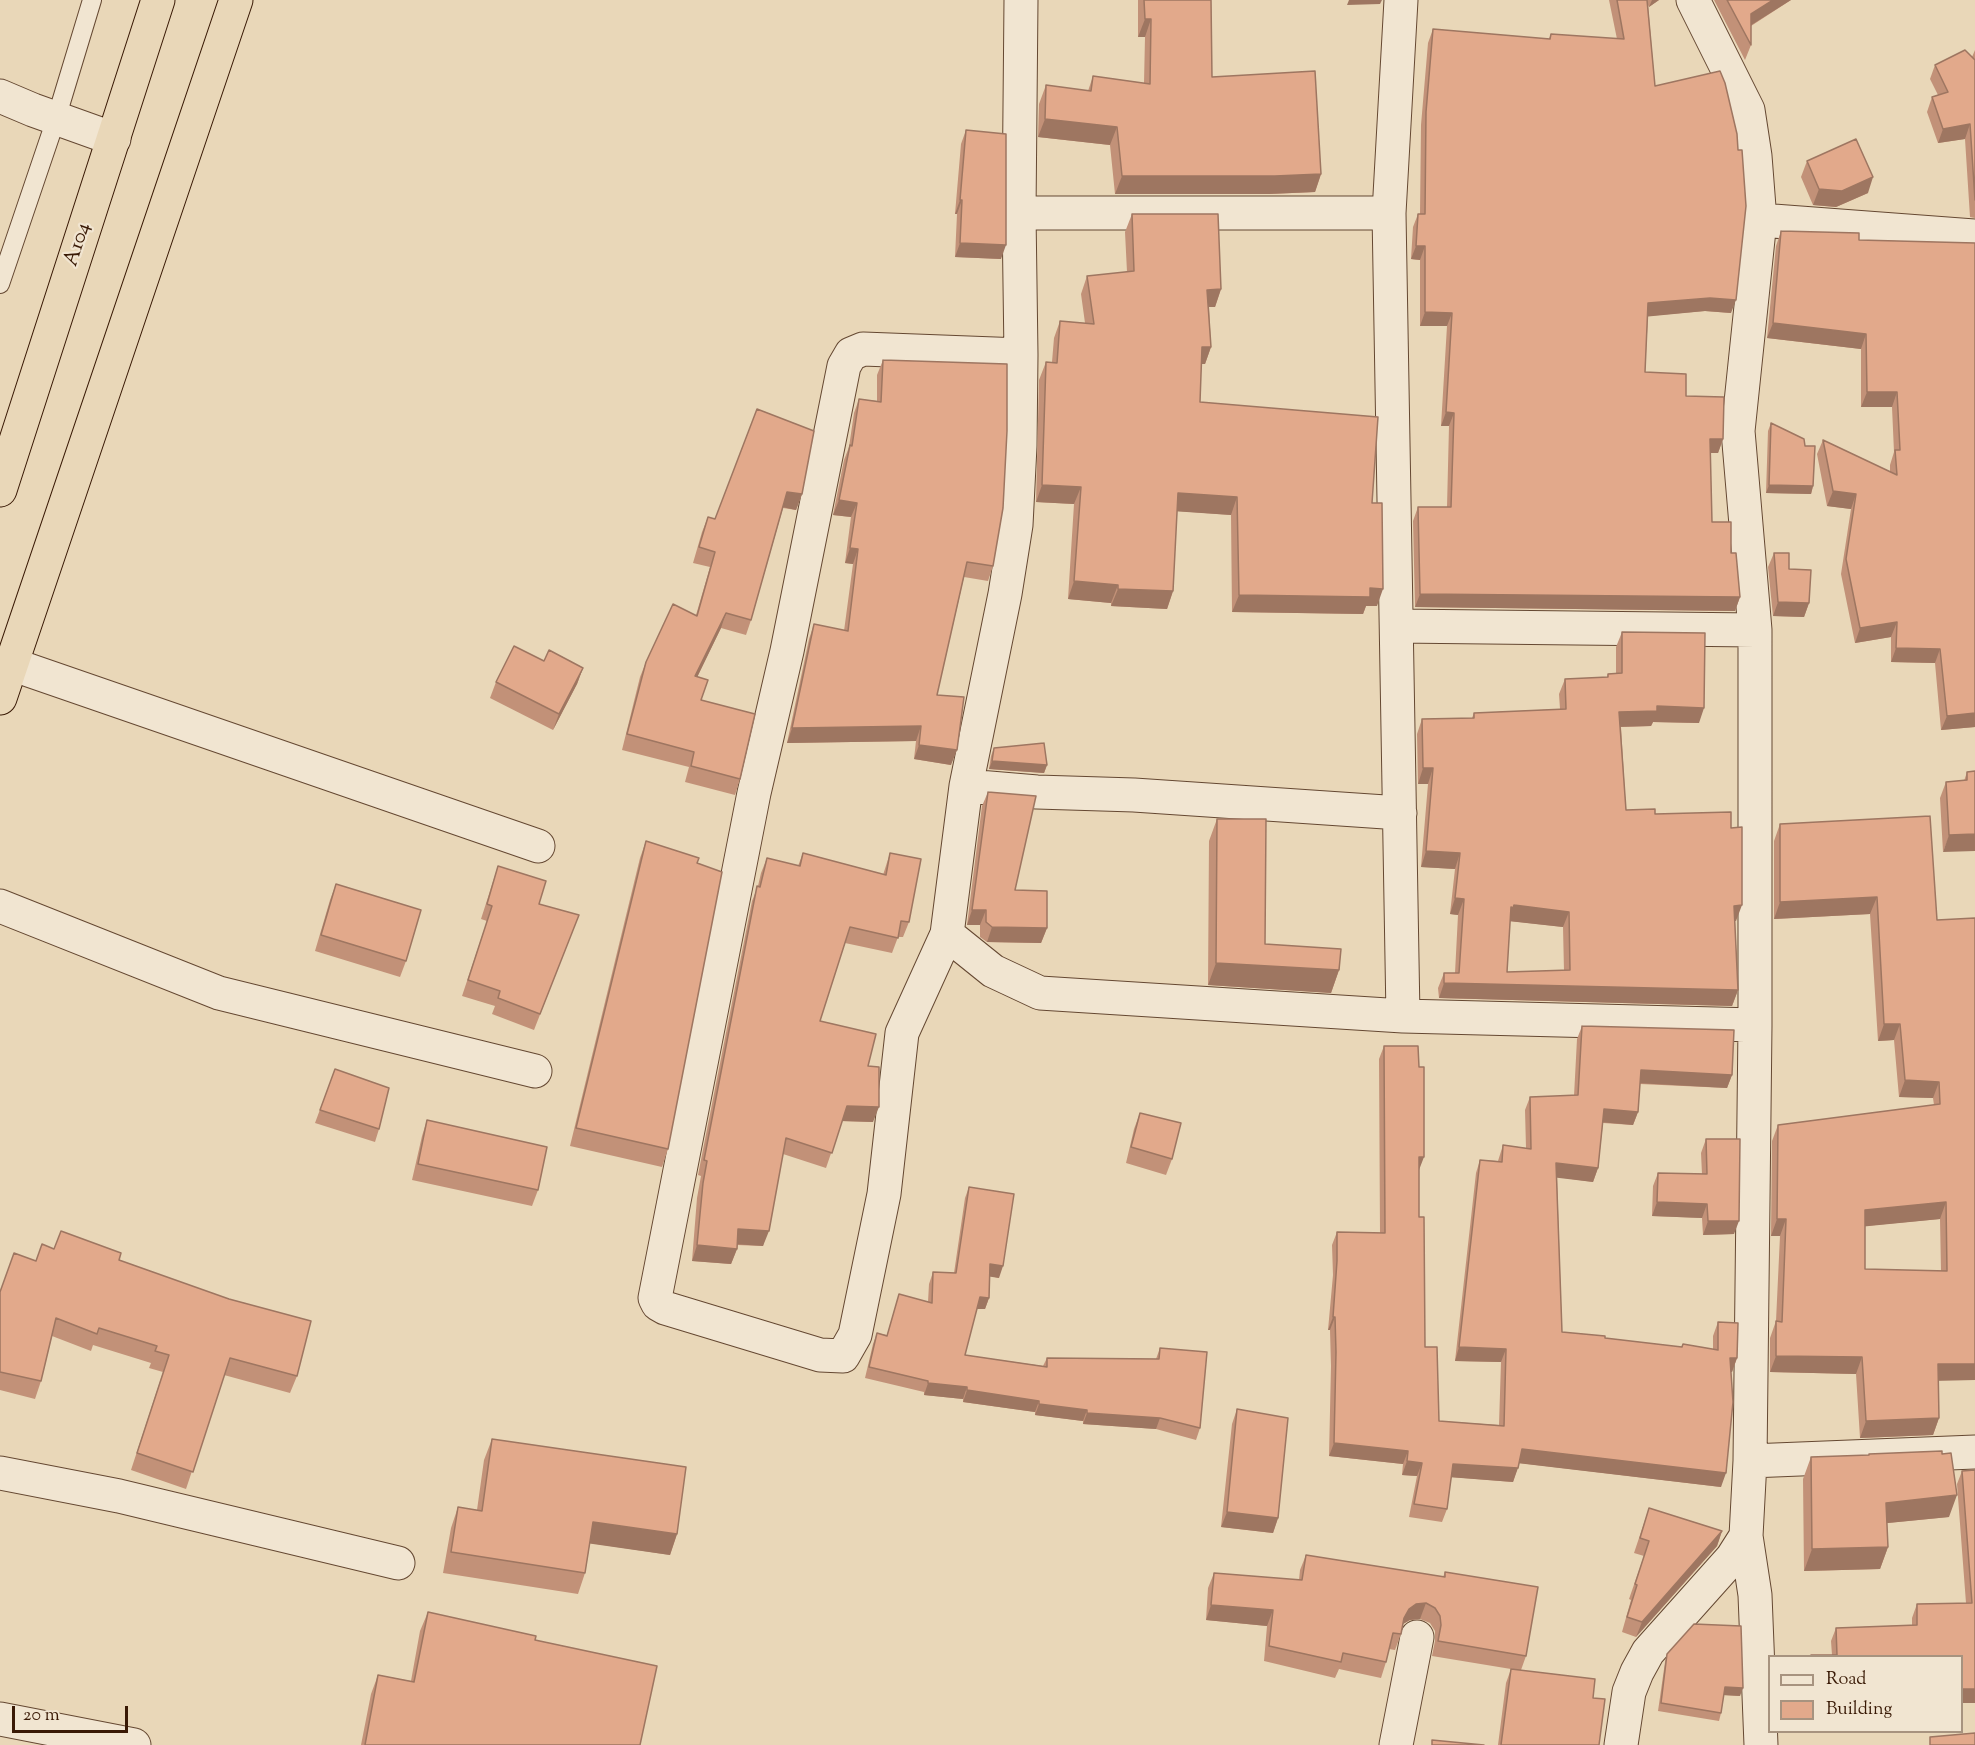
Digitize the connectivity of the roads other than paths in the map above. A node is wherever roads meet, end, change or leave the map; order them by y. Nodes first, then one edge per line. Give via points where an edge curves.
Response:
1 (92, 0) edge
2 (158, 0) edge
3 (236, 0) edge
4 (1021, 0) edge
5 (1401, 0) edge
6 (1693, 0) edge
7 (0, 96) edge
8 (57, 119) junction
9 (114, 139) junction
10 (1019, 213) junction
11 (1389, 213) junction
12 (1760, 220) junction
13 (1975, 236) edge
14 (0, 284) edge
15 (1021, 355) junction
16 (0, 490) edge
17 (1397, 626) junction
18 (1755, 630) junction
19 (11, 664) junction
20 (0, 698) edge
21 (966, 786) junction
22 (1400, 813) junction
23 (538, 846) dead end
24 (0, 906) edge
25 (947, 934) junction
26 (1403, 1016) junction
27 (1755, 1025) junction
28 (535, 1071) dead end
29 (1975, 1452) edge
30 (1750, 1461) junction
31 (0, 1473) edge
32 (1746, 1536) junction
33 (398, 1563) dead end
34 (1417, 1637) dead end
35 (0, 1719) edge
36 (134, 1745) edge
37 (1396, 1745) edge
38 (1621, 1745) edge
39 (1761, 1745) edge

1 - 8 lane
2 - 9 highway, A104
3 - 19 highway
4 - 10 street
5 - 11 street
6 - 12 street via 1748,110
7 - 8 street
8 - 9 street
8 - 14 lane
9 - 16 highway, A104
10 - 11 street
10 - 15 street
11 - 17 street
12 - 13 street
12 - 18 street via 1738,431
15 - 21 street via 1016,525
15 - 25 street via 863,349 851,354 844,366 749,817 655,1298 658,1304 820,1355 843,1356 855,1335 885,1194 902,1033
17 - 18 street
17 - 22 street
18 - 27 street
19 - 20 highway
19 - 23 street
21 - 22 street
21 - 25 street
22 - 26 street
24 - 28 street via 219,993
25 - 26 street via 993,971 1040,993
26 - 27 street
27 - 30 street
29 - 30 street
30 - 32 street
31 - 33 street via 119,1496
32 - 38 street via 1732,1558 1648,1652 1629,1692
32 - 39 street via 1755,1595
34 - 37 street
35 - 36 street

